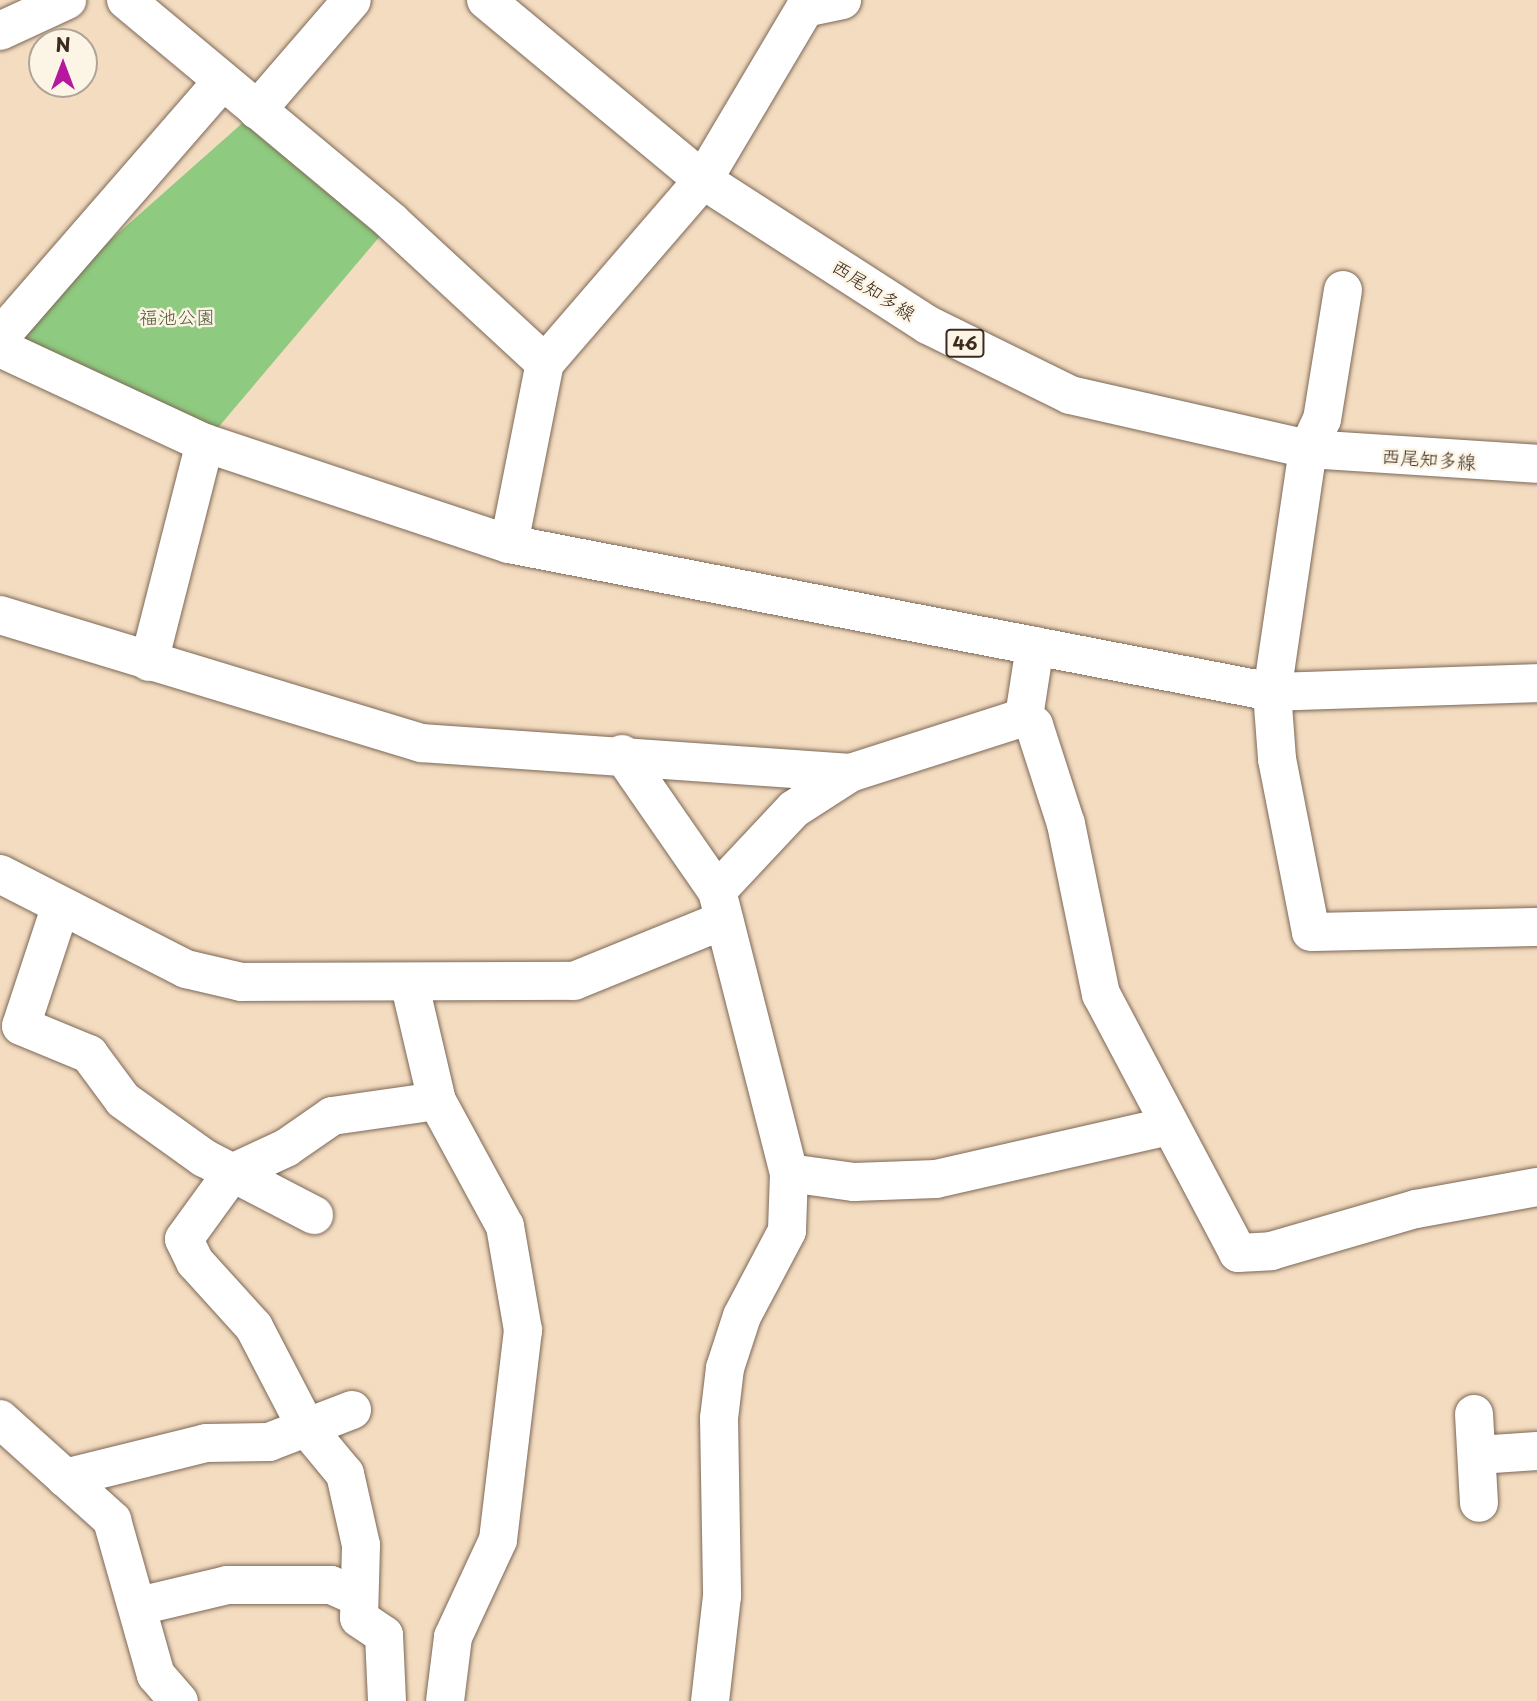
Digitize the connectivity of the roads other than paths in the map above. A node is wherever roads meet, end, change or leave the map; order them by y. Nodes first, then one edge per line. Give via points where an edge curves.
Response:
1 (67, 0) edge
2 (126, 0) edge
3 (352, 0) edge
4 (486, 0) edge
5 (842, 0) edge
6 (0, 31) edge
7 (221, 83) junction
8 (257, 110) junction
9 (712, 167) junction
10 (1343, 290) dead end
11 (2, 350) edge
12 (545, 363) junction
13 (205, 443) junction
14 (1308, 449) junction
15 (1537, 464) edge
16 (509, 544) junction
17 (0, 615) edge
18 (1035, 646) junction
19 (149, 662) junction
20 (1537, 683) edge
21 (1272, 692) junction
22 (1024, 717) junction
23 (622, 754) junction
24 (850, 773) junction
25 (0, 874) edge
26 (721, 906) junction
27 (60, 908) junction
28 (1537, 927) edge
29 (409, 982) junction
30 (437, 1101) junction
31 (1170, 1126) junction
32 (232, 1172) junction
33 (789, 1172) junction
34 (1537, 1187) edge
35 (314, 1215) dead end
36 (352, 1410) dead end
37 (1474, 1414) dead end
38 (0, 1419) edge
39 (306, 1427) junction
40 (1537, 1451) edge
41 (1478, 1455) junction
42 (65, 1478) junction
43 (1479, 1503) dead end
44 (356, 1596) junction
45 (139, 1606) junction
46 (179, 1701) edge
47 (387, 1701) edge
48 (445, 1701) edge
49 (710, 1701) edge

1 - 6 street
2 - 7 street
3 - 8 street
4 - 9 street, 西尾知多線 / 46
5 - 9 street via 805,8
7 - 8 street
7 - 11 street
8 - 12 street via 392,222
9 - 12 street
9 - 14 street, 西尾知多線 / 46 via 928,325 1070,395
10 - 14 street via 1322,419
11 - 13 street
12 - 16 street
13 - 16 street
13 - 19 street
14 - 15 street, 西尾知多線 / 46
14 - 21 street
16 - 18 street
17 - 19 street
18 - 21 street
18 - 22 street
19 - 23 street via 422,743
20 - 21 street
21 - 28 street via 1277,759 1311,932
22 - 24 street
22 - 31 street via 1034,725 1066,824 1101,994
23 - 24 street
23 - 26 street
24 - 26 street via 794,809
25 - 27 street
26 - 29 street via 574,981
26 - 33 street
27 - 29 street via 186,969 242,982
27 - 32 street via 21,1026 89,1054 123,1100
29 - 30 street
30 - 32 street via 332,1116 286,1148
30 - 48 street via 505,1226 523,1330 498,1540 453,1637
31 - 33 street via 936,1180 854,1182
31 - 34 street via 1238,1253 1271,1251 1416,1209
32 - 35 street
32 - 39 street via 184,1239 185,1248 254,1327
33 - 49 street via 787,1231 742,1316 725,1368 719,1418 722,1596
36 - 39 street
37 - 41 street
38 - 42 street
39 - 42 street via 269,1442 205,1443
39 - 44 street via 334,1456 352,1496 361,1545
40 - 41 street
41 - 43 street
42 - 45 street via 112,1520
44 - 45 street via 331,1585 227,1585
44 - 47 street via 359,1618 384,1635
45 - 46 street via 156,1675

